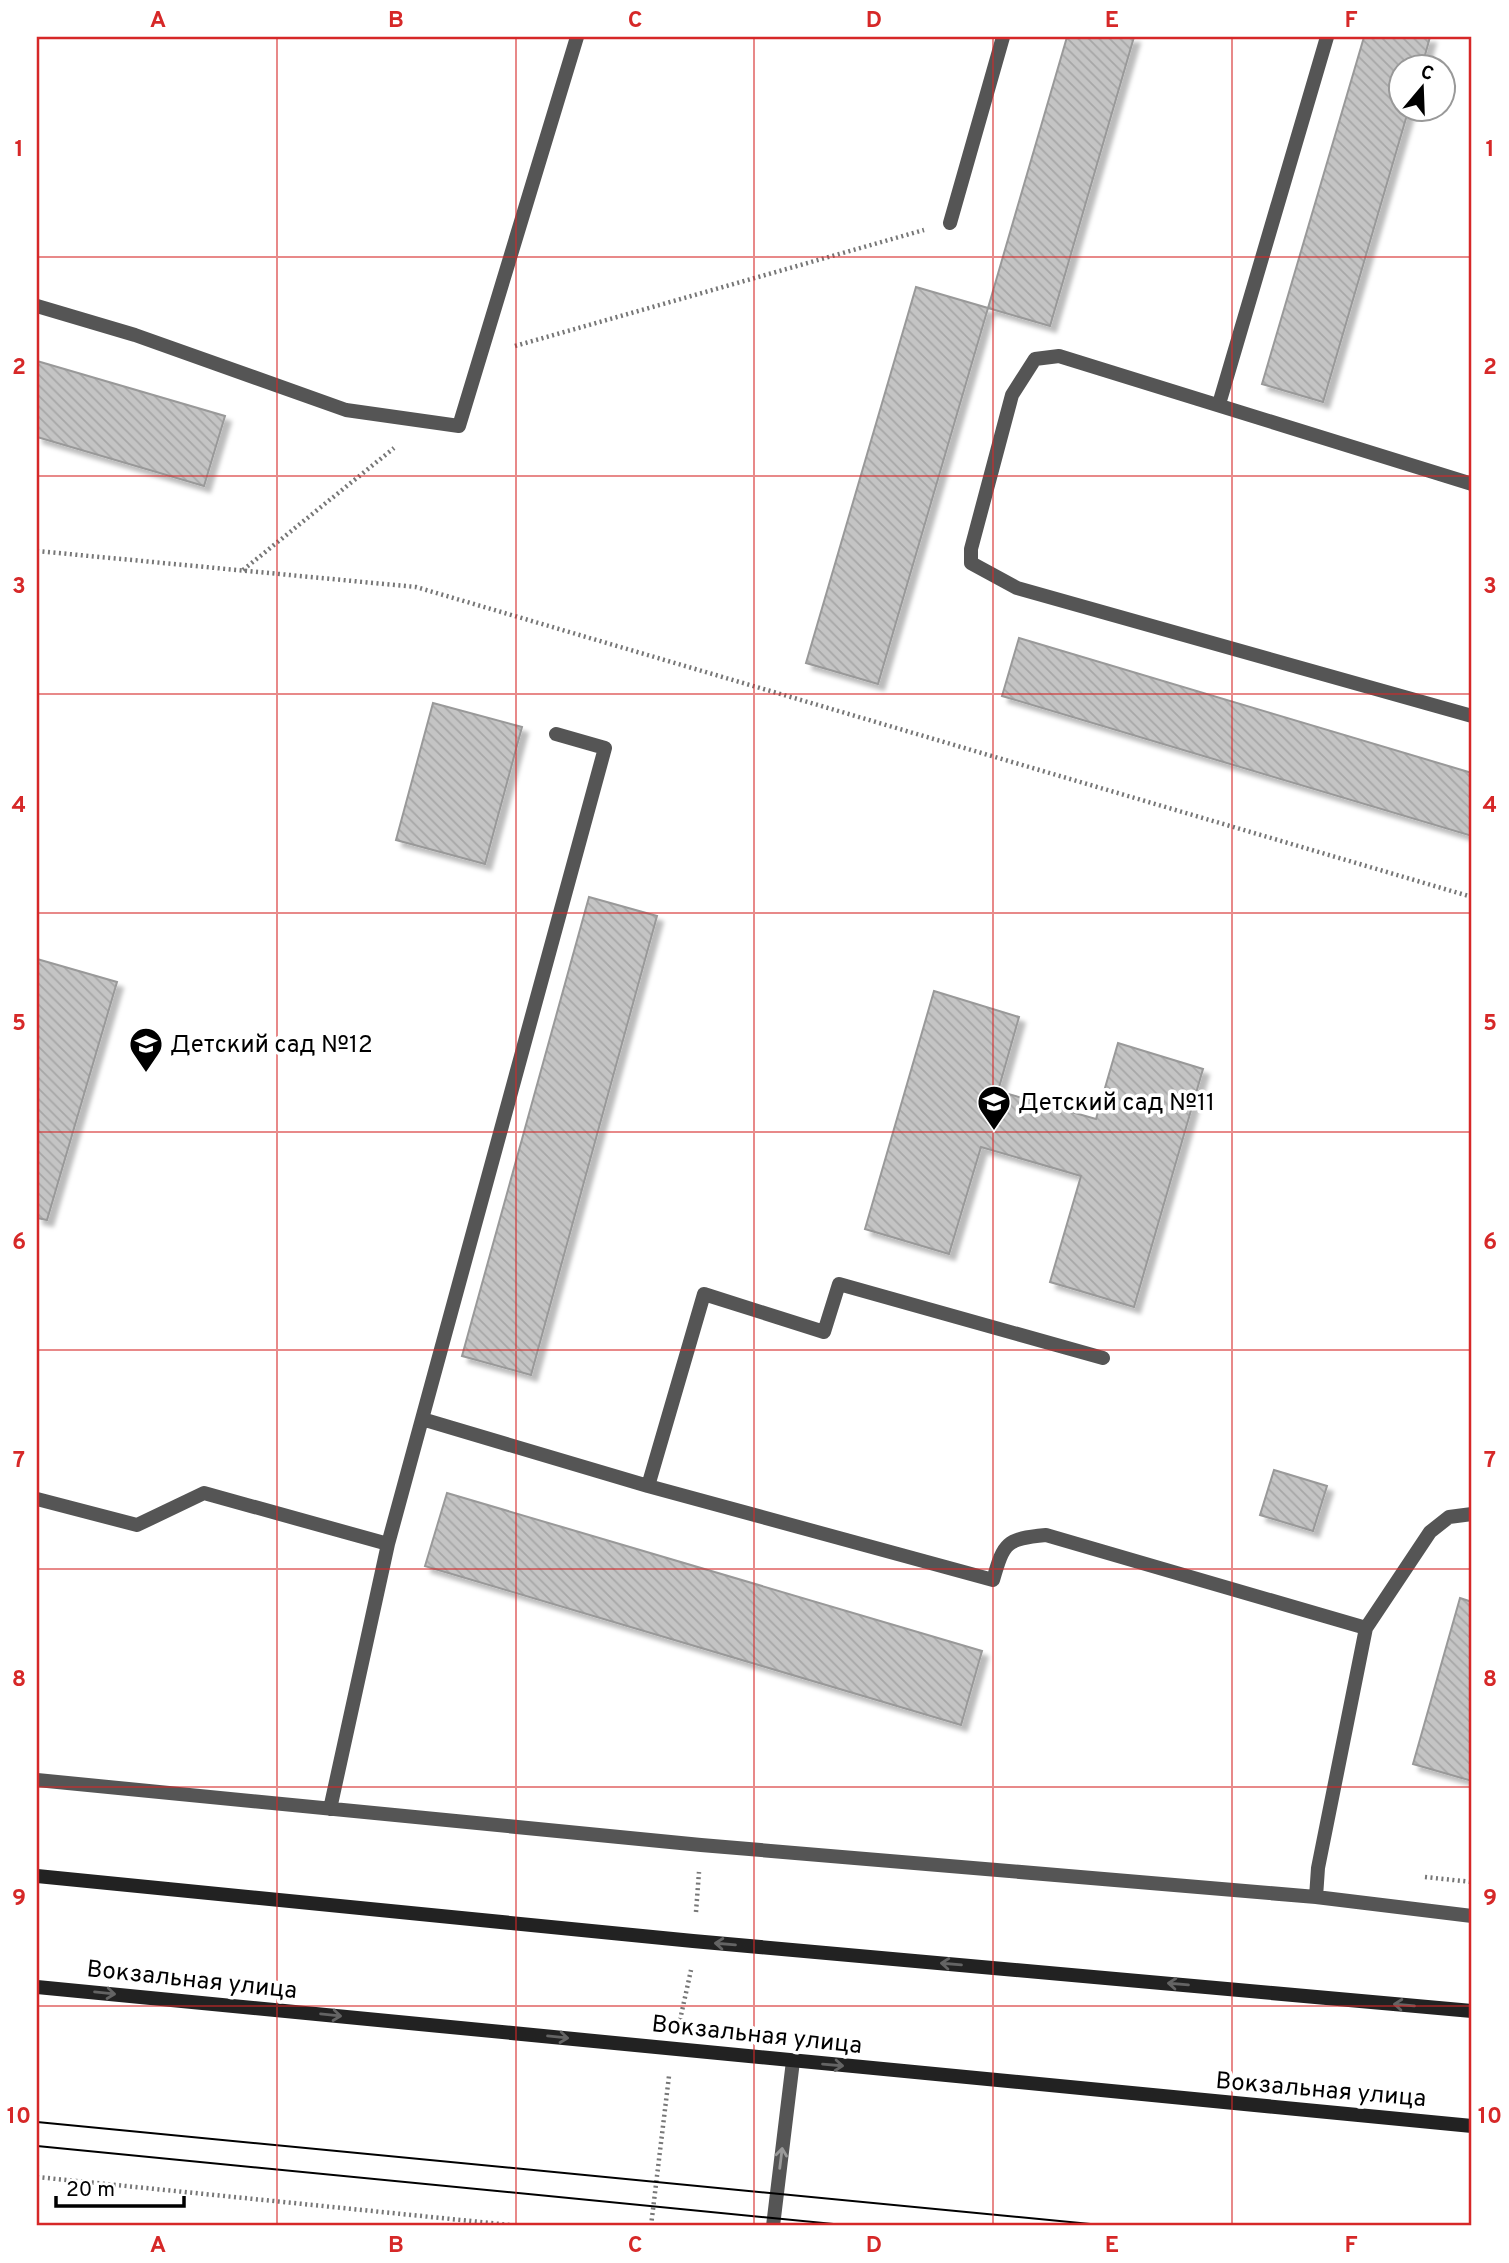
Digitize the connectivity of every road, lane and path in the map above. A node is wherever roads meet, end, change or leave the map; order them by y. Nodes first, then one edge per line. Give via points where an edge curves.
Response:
1 (577, 37) edge
2 (1003, 37) edge
3 (1327, 37) edge
4 (950, 223) joint
5 (37, 306) edge
6 (480, 356) junction
7 (1219, 404) junction
8 (426, 422) junction
9 (1472, 484) edge
10 (37, 551) edge
11 (242, 571) junction
12 (1472, 716) edge
13 (556, 734) dead end
14 (1472, 897) edge
15 (1103, 1358) dead end
16 (422, 1419) junction
17 (648, 1486) junction
18 (37, 1499) edge
19 (1472, 1514) edge
20 (388, 1544) junction
21 (1366, 1628) junction
22 (37, 1780) edge
23 (330, 1809) junction
24 (37, 1876) edge
25 (1421, 1877) dead end
26 (1472, 1882) edge
27 (1316, 1897) junction
28 (1472, 1916) edge
29 (691, 1969) dead end
30 (37, 1987) edge
31 (1472, 2011) edge
32 (680, 2024) dead end
33 (793, 2061) junction
34 (669, 2076) dead end
35 (1472, 2126) edge
36 (37, 2177) edge
37 (520, 2226) edge
38 (651, 2226) edge
39 (773, 2226) edge

1 - 6 lane
2 - 4 lane
3 - 7 lane
4 - 6 path
5 - 8 lane via 135,335 346,410
6 - 8 lane via 459,426
7 - 9 lane
7 - 12 lane via 1059,356 1035,359 1012,395 971,563 1017,588
8 - 11 path
10 - 11 path
11 - 14 path via 416,587
13 - 16 lane via 605,748
15 - 17 lane via 839,1284 824,1332 704,1294
16 - 17 lane
16 - 20 lane
17 - 21 lane via 993,1580 1001,1553 1018,1538 1046,1535
18 - 20 lane via 137,1525 204,1493
19 - 21 lane via 1449,1517 1430,1532
20 - 23 lane
21 - 27 lane
22 - 23 lane
23 - 27 lane
31 -> 24 main road
25 - 26 path
27 - 28 lane
29 - 32 path
30 -> 33 main road, Вокзальная улица
33 -> 35 main road, Вокзальная улица
39 -> 33 lane
34 - 38 path
36 - 37 path

